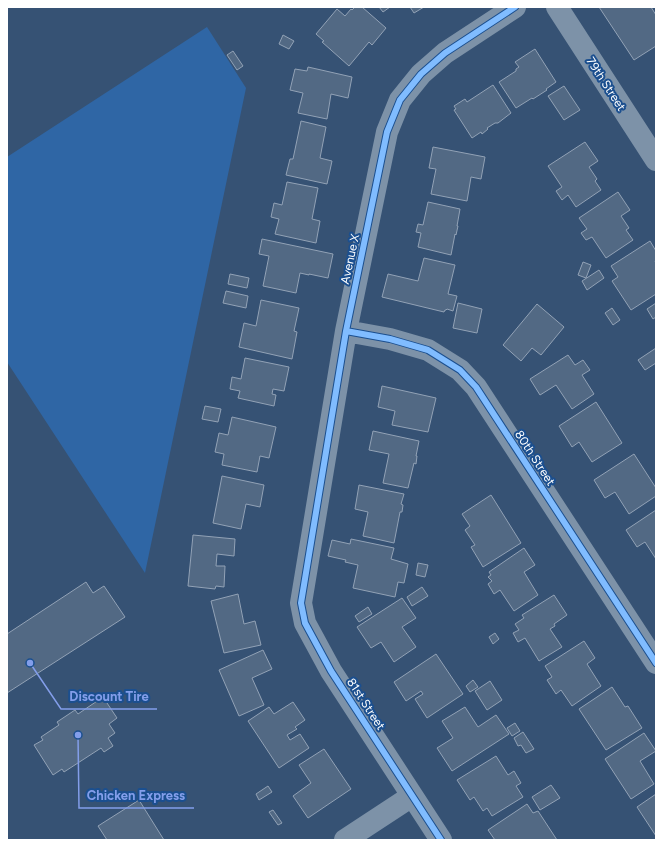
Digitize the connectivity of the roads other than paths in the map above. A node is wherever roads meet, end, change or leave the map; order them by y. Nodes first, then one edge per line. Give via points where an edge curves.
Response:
1 (515, 7) edge
2 (556, 7) edge
3 (656, 160) edge
4 (346, 331) junction
5 (306, 571) joint
6 (656, 664) edge
7 (412, 796) junction
8 (345, 840) edge
9 (441, 840) edge

1 - 4 street, Avenue X via 445,53 421,74 400,100 387,132
2 - 3 street, 79th Street
4 - 5 street, Avenue X
4 - 6 street, 80th Street via 390,339 428,350 460,370 476,387
5 - 7 street, 81st Street via 301,603 305,623 331,671
7 - 8 street
7 - 9 street, 81st Street

